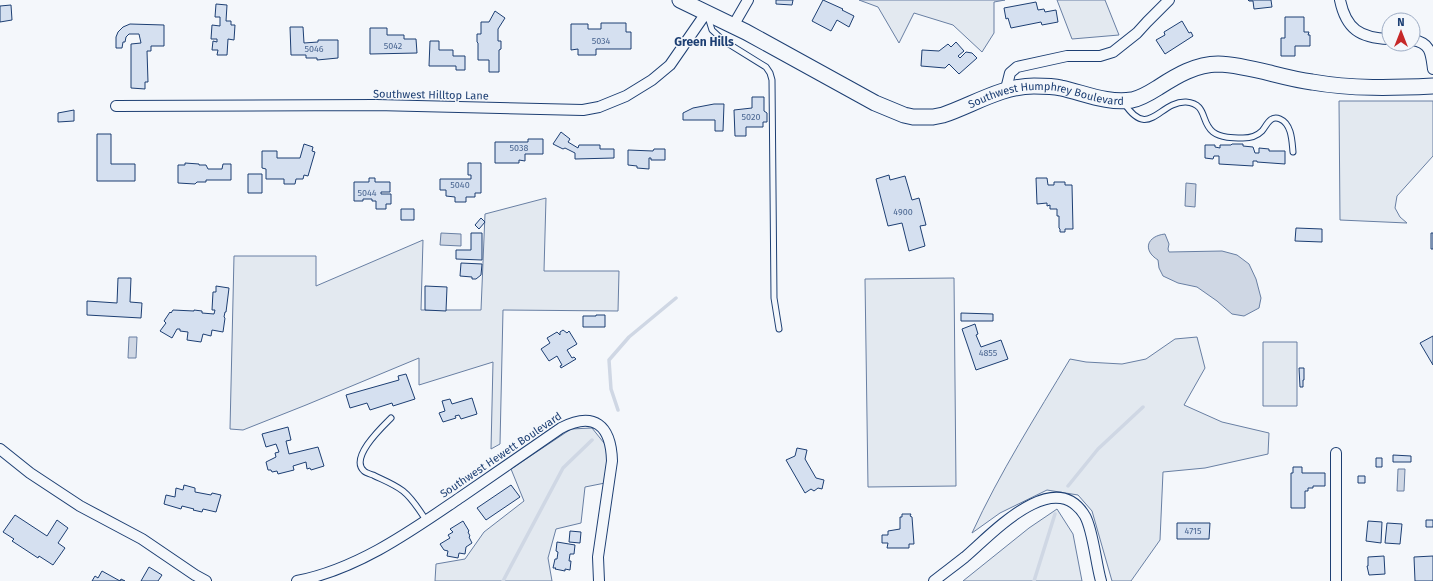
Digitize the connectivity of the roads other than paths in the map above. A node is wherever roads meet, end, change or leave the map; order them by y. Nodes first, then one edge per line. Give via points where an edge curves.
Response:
1 (680, 0) edge
2 (748, 0) edge
3 (1169, 0) edge
4 (1340, 0) edge
5 (706, 13) junction
6 (733, 26) junction
7 (1381, 38) edge
8 (1421, 43) edge
9 (1433, 69) edge
10 (1433, 86) edge
11 (1006, 89) junction
12 (1122, 101) junction
13 (116, 106) dead end
14 (1293, 152) dead end
15 (779, 329) dead end
16 (391, 418) dead end
17 (0, 449) edge
18 (1336, 453) dead end
19 (426, 520) junction
20 (206, 581) edge
21 (297, 581) edge
22 (599, 581) edge
23 (934, 581) edge
24 (1101, 581) edge
25 (1336, 581) edge

1 - 5 main road, Southwest Humphrey Boulevard
2 - 6 street
3 - 11 street via 1137,33 1113,52 1100,56 1067,56 1016,67 1010,73
4 - 7 street via 1347,22 1355,30 1367,36
5 - 6 main road, Southwest Humphrey Boulevard
5 - 13 street, Southwest Hilltop Lane via 670,65 652,80 626,96 599,107 583,110 376,105
5 - 15 lane via 712,30 724,41 766,67 772,80 774,298
6 - 11 main road, Southwest Humphrey Boulevard via 855,93 904,115 943,115
8 - 9 street via 1428,47
10 - 12 main road, Southwest Humphrey Boulevard via 1333,85 1215,64 1190,70 1146,94
11 - 12 main road, Southwest Humphrey Boulevard via 1059,87
12 - 14 lane via 1142,120 1150,119 1178,103 1196,104 1202,110 1210,129 1226,137 1252,137 1262,131 1271,119 1279,118 1289,129
16 - 19 lane via 375,434 363,452 361,465 364,471 403,491
17 - 20 street via 30,473 80,506 142,539
18 - 25 street
19 - 21 street, Southwest Hewett Boulevard via 359,559
19 - 22 street, Southwest Hewett Boulevard via 561,428 575,421 590,420 606,433 612,460 598,557
23 - 24 street via 1016,514 1036,503 1062,498 1073,504 1085,516

